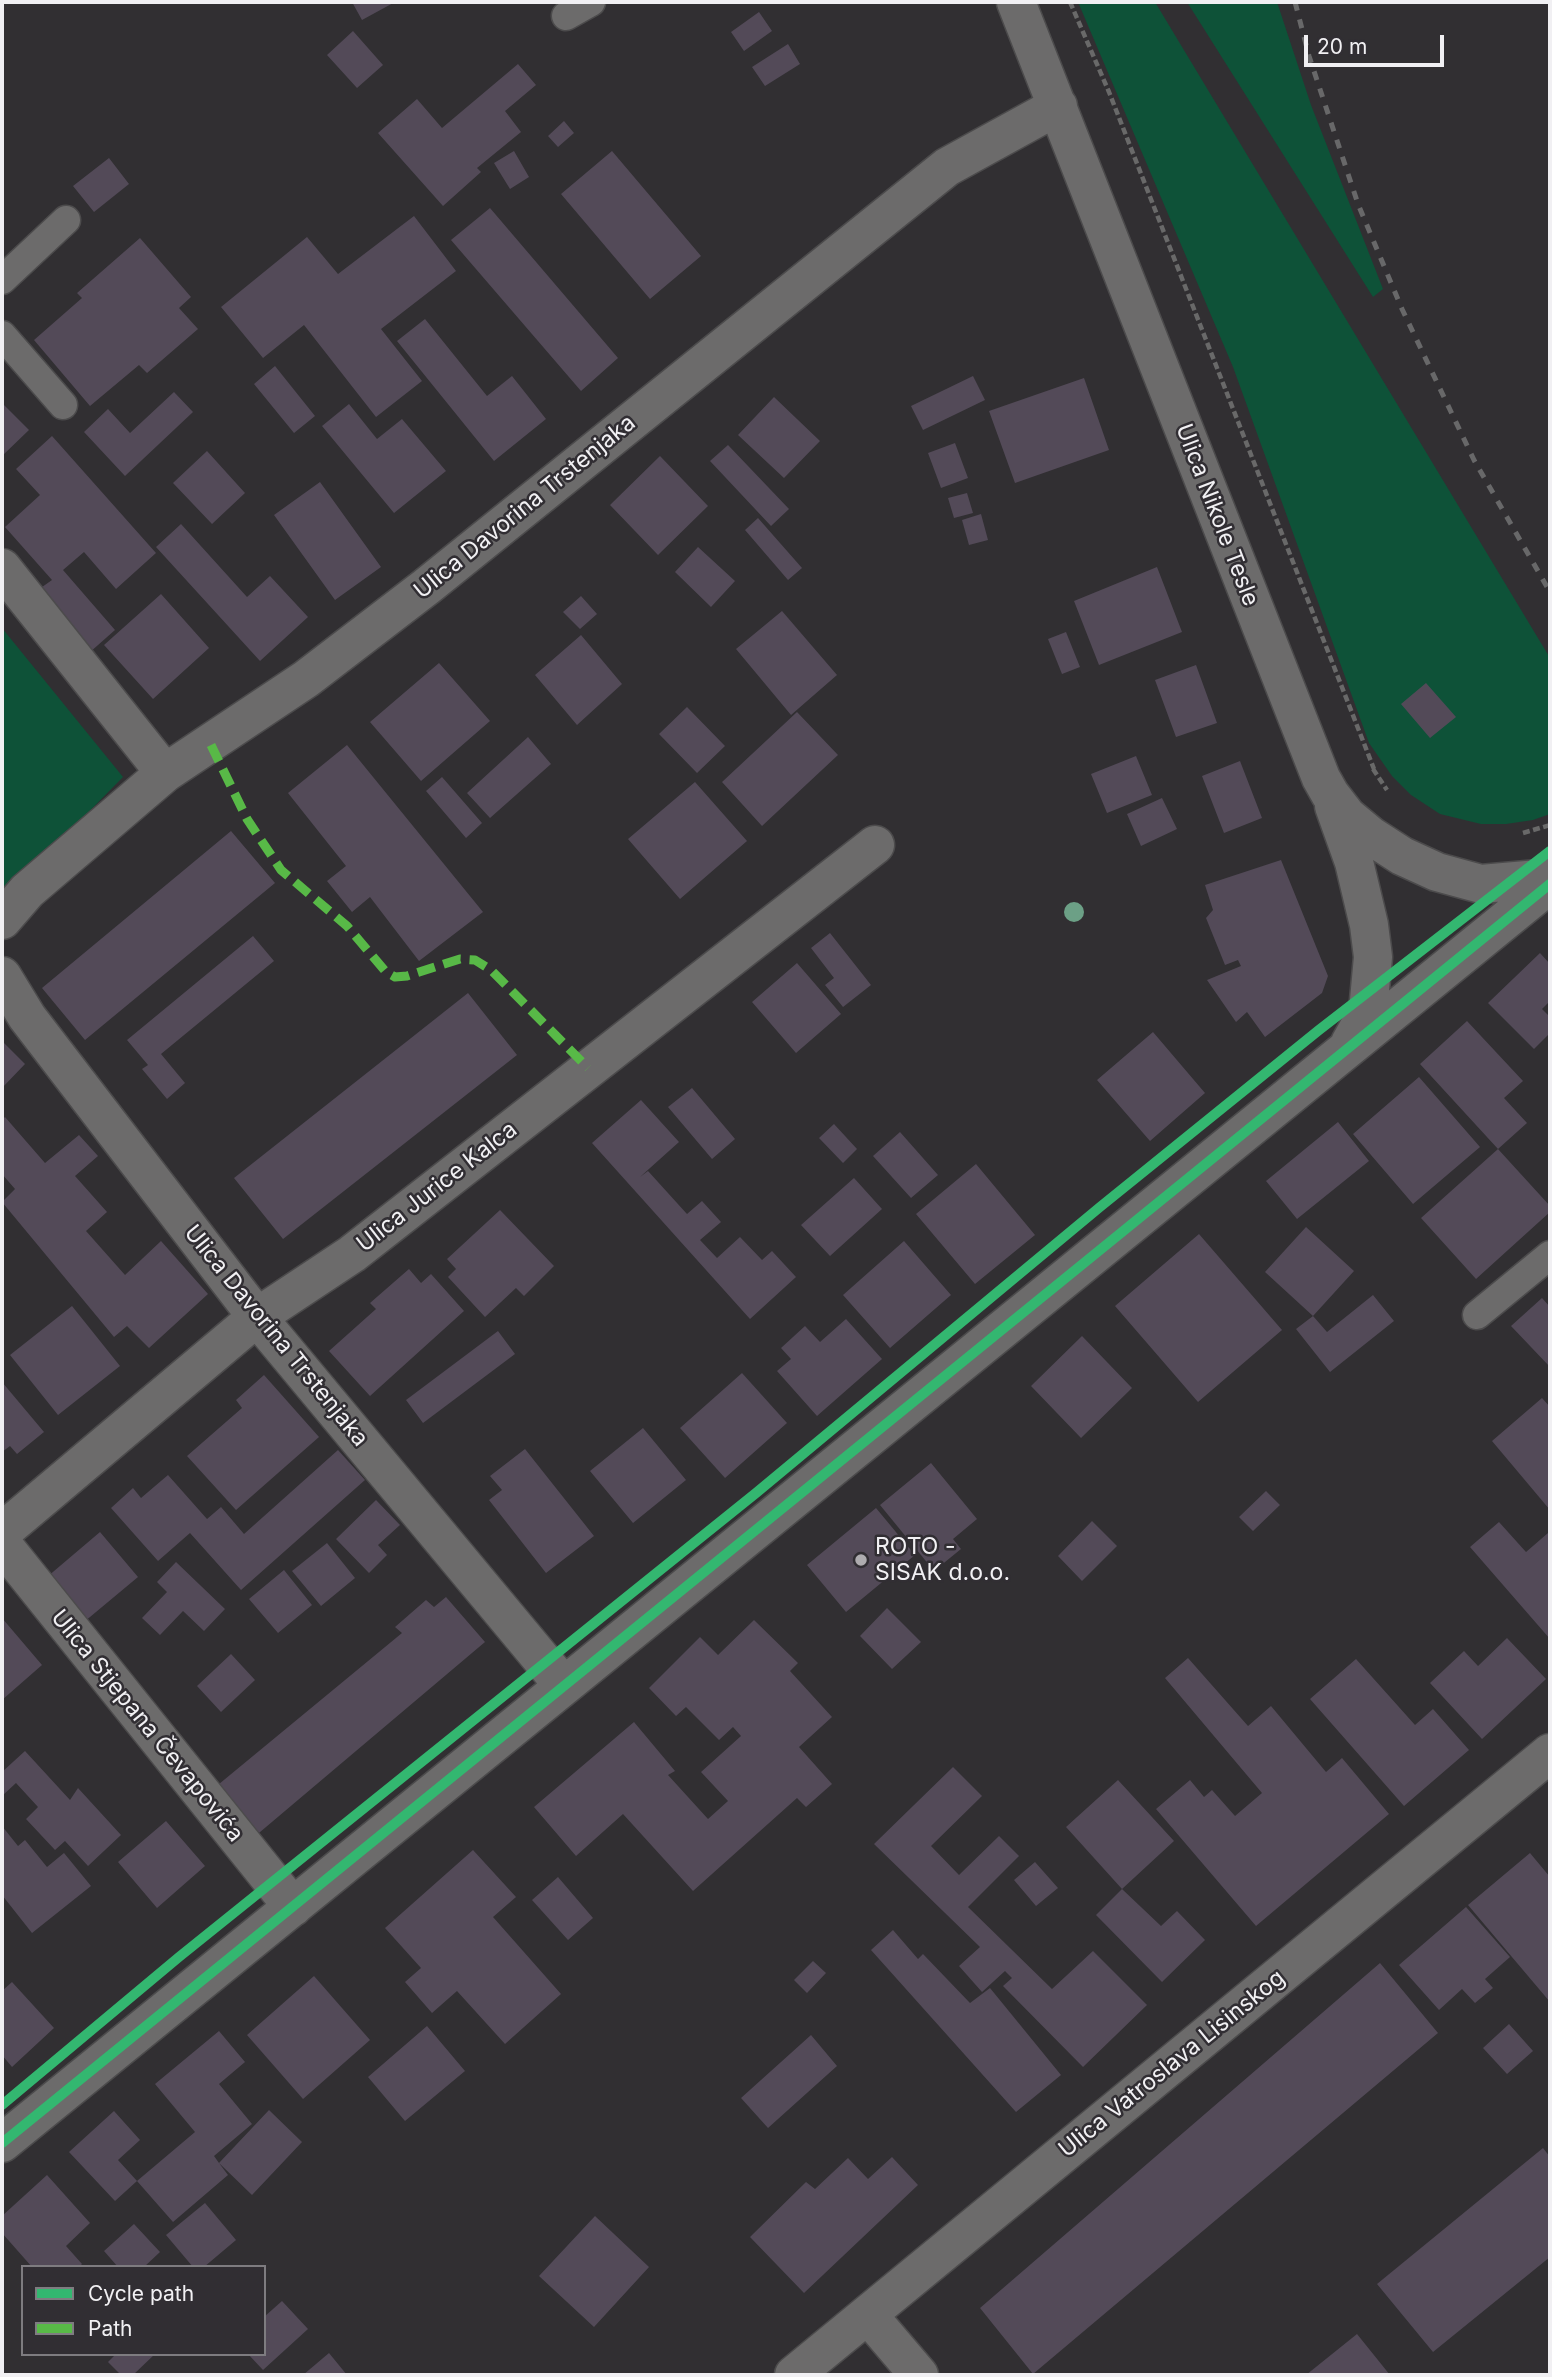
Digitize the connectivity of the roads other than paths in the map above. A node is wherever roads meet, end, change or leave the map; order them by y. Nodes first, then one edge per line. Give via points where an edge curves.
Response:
1 (591, 2) edge
2 (1016, 2) edge
3 (566, 16) dead end
4 (1058, 106) junction
5 (66, 220) dead end
6 (2, 280) edge
7 (2, 335) edge
8 (63, 405) dead end
9 (2, 568) edge
10 (165, 773) junction
11 (1330, 794) junction
12 (875, 845) dead end
13 (1550, 878) edge
14 (1550, 884) edge
15 (2, 920) edge
16 (2, 976) edge
17 (1345, 1051) junction
18 (1550, 1255) edge
19 (1477, 1315) dead end
20 (257, 1317) junction
21 (2, 1532) edge
22 (2, 1544) edge
23 (564, 1686) junction
24 (1550, 1753) edge
25 (293, 1907) junction
26 (2, 2143) edge
27 (868, 2315) junction
28 (794, 2375) edge
29 (919, 2375) edge

1 - 3 lane
2 - 4 street, Ulica Nikole Tesle
4 - 10 street, Ulica Davorina Trstenjaka via 947,167 426,587 306,679
4 - 11 street, Ulica Nikole Tesle
5 - 6 lane
7 - 8 lane
9 - 10 street
10 - 15 street, Ulica Davorina Trstenjaka via 27,891
11 - 13 street, Ulica Nikole Tesle via 1371,836 1437,872 1480,884
11 - 17 street via 1354,862 1373,957 1368,1011
12 - 20 street, Ulica Jurice Kalca via 352,1254
14 - 17 street
16 - 20 street, Ulica Davorina Trstenjaka via 19,1006
17 - 23 street
18 - 19 lane
20 - 21 street, Ulica Jurice Kalca
20 - 23 street, Ulica Davorina Trstenjaka
22 - 25 street, Ulica Stjepana Čevapovića
23 - 25 street
24 - 27 street, Ulica Vatroslava Lisinskog
25 - 26 street
27 - 28 street, Ulica Vatroslava Lisinskog
27 - 29 street

